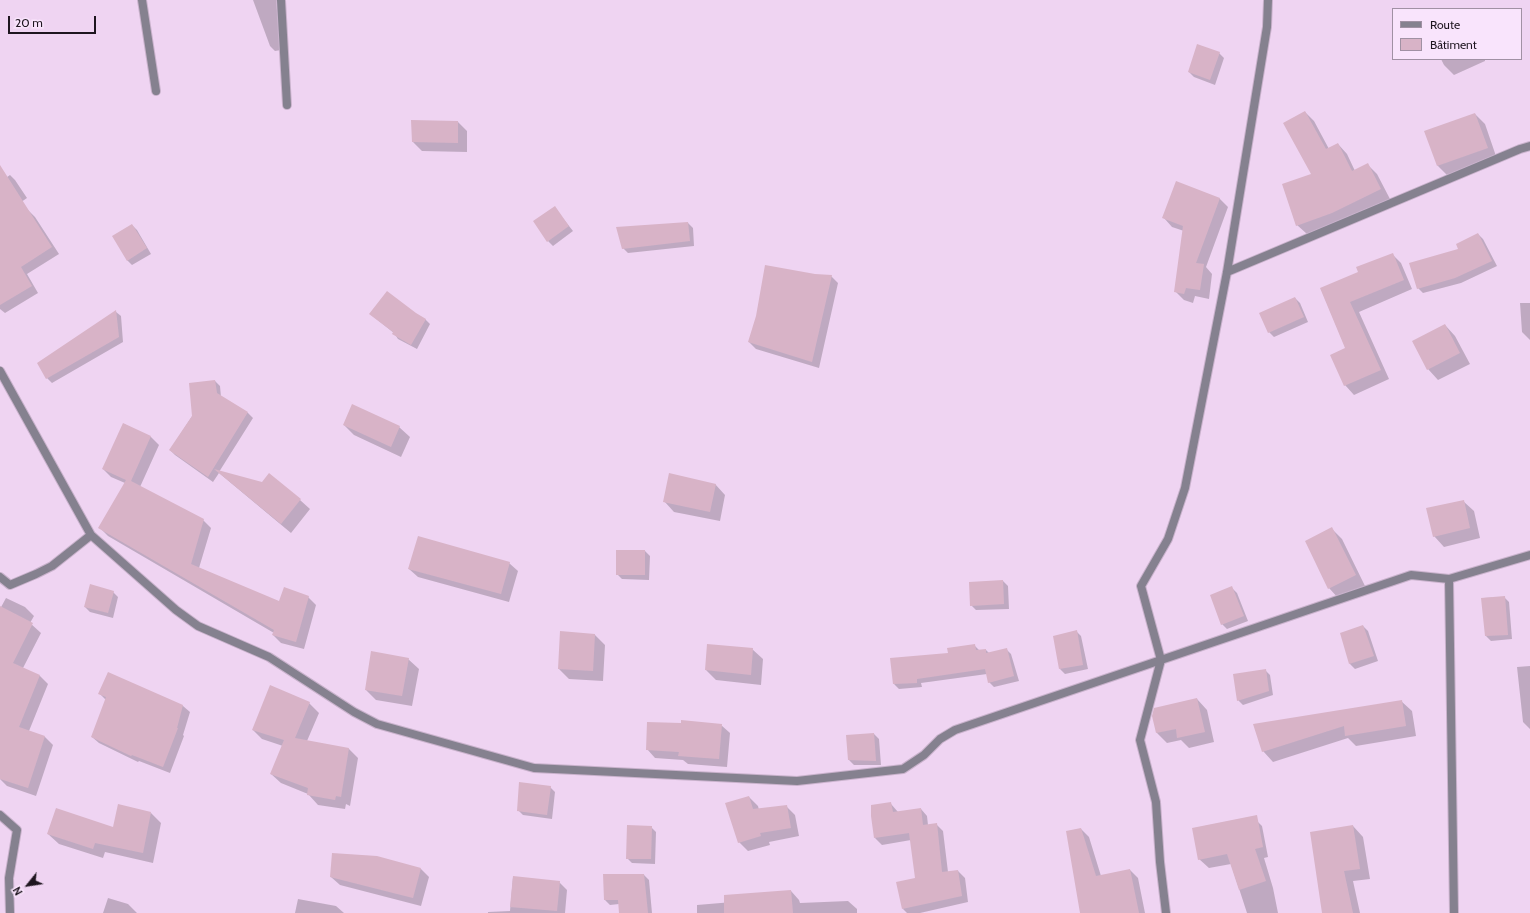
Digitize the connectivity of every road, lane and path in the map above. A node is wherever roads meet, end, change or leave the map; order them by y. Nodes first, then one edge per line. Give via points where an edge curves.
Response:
1 (142, 0) edge
2 (281, 0) edge
3 (1268, 0) edge
4 (156, 91) dead end
5 (287, 105) dead end
6 (1530, 146) edge
7 (1227, 272) junction
8 (0, 370) edge
9 (91, 535) junction
10 (1530, 555) edge
11 (0, 577) edge
12 (1449, 579) junction
13 (1161, 660) junction
14 (0, 815) edge
15 (10, 913) edge
16 (1166, 913) edge
17 (1454, 913) edge

1 - 4 street
2 - 5 street
3 - 7 street via 1267,27
6 - 7 street
7 - 13 street via 1185,488 1168,539 1140,586
8 - 9 street
9 - 11 street via 52,566 36,574 10,585
9 - 13 street via 176,610 198,626 269,656 354,712 377,724 534,768 797,781 903,769 924,755 940,739 956,730
10 - 12 street
12 - 13 street via 1411,575
12 - 17 street
13 - 16 street via 1140,740 1156,802
14 - 15 street via 17,830 9,878

